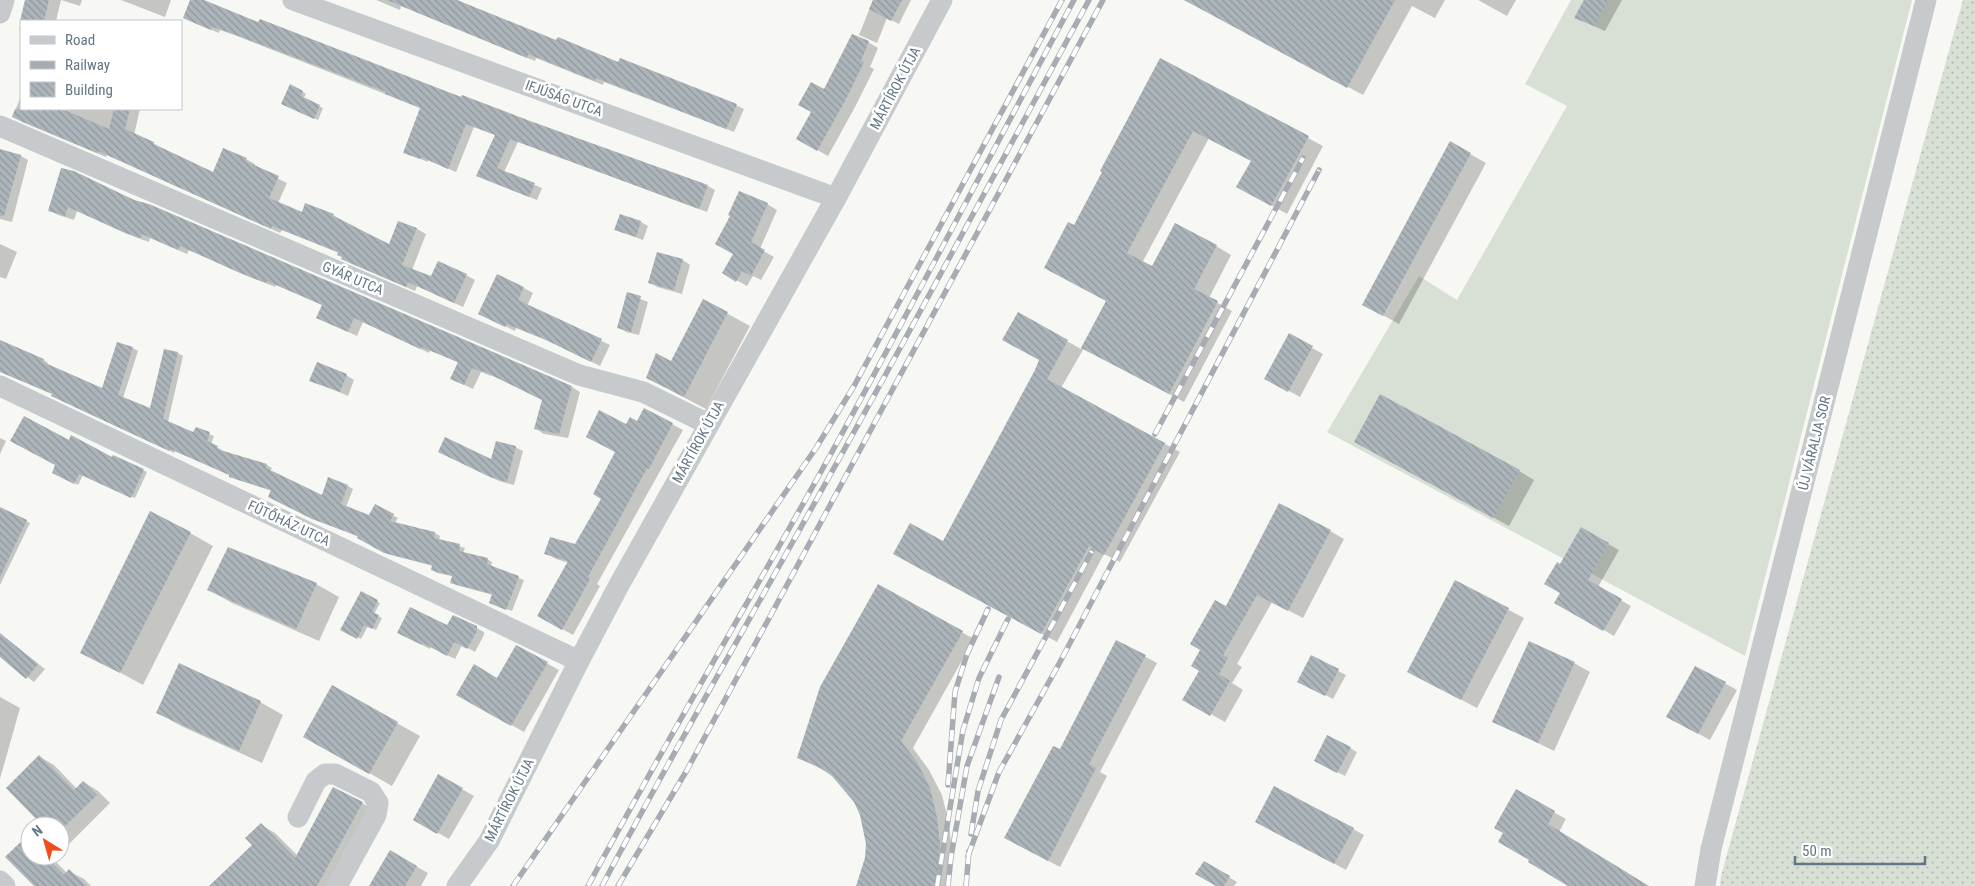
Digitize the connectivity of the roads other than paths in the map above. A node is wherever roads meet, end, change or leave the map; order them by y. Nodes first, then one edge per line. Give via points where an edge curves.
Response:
1 (4, 0) edge
2 (293, 0) edge
3 (942, 0) edge
4 (1926, 0) edge
5 (0, 13) edge
6 (0, 126) edge
7 (836, 198) junction
8 (0, 386) edge
9 (708, 424) junction
10 (578, 661) junction
11 (298, 817) dead end
12 (0, 881) edge
13 (5, 886) edge
14 (337, 886) edge
15 (458, 886) edge
16 (1705, 886) edge

1 - 5 street
2 - 7 street, IFJÚSÁG UTCA
3 - 7 street, MÁRTÍROK ÚTJA
4 - 16 street, ÚJ VÁRALJA SOR via 1711,849
6 - 9 street, GYÁR UTCA via 579,375 643,392
7 - 9 street, MÁRTÍROK ÚTJA
8 - 10 street, FŰTŐHÁZ UTCA
9 - 10 street, MÁRTÍROK ÚTJA
10 - 15 street, MÁRTÍROK ÚTJA via 489,841
11 - 14 street via 316,781 325,774 335,774 371,792 378,803 376,815
12 - 13 street

